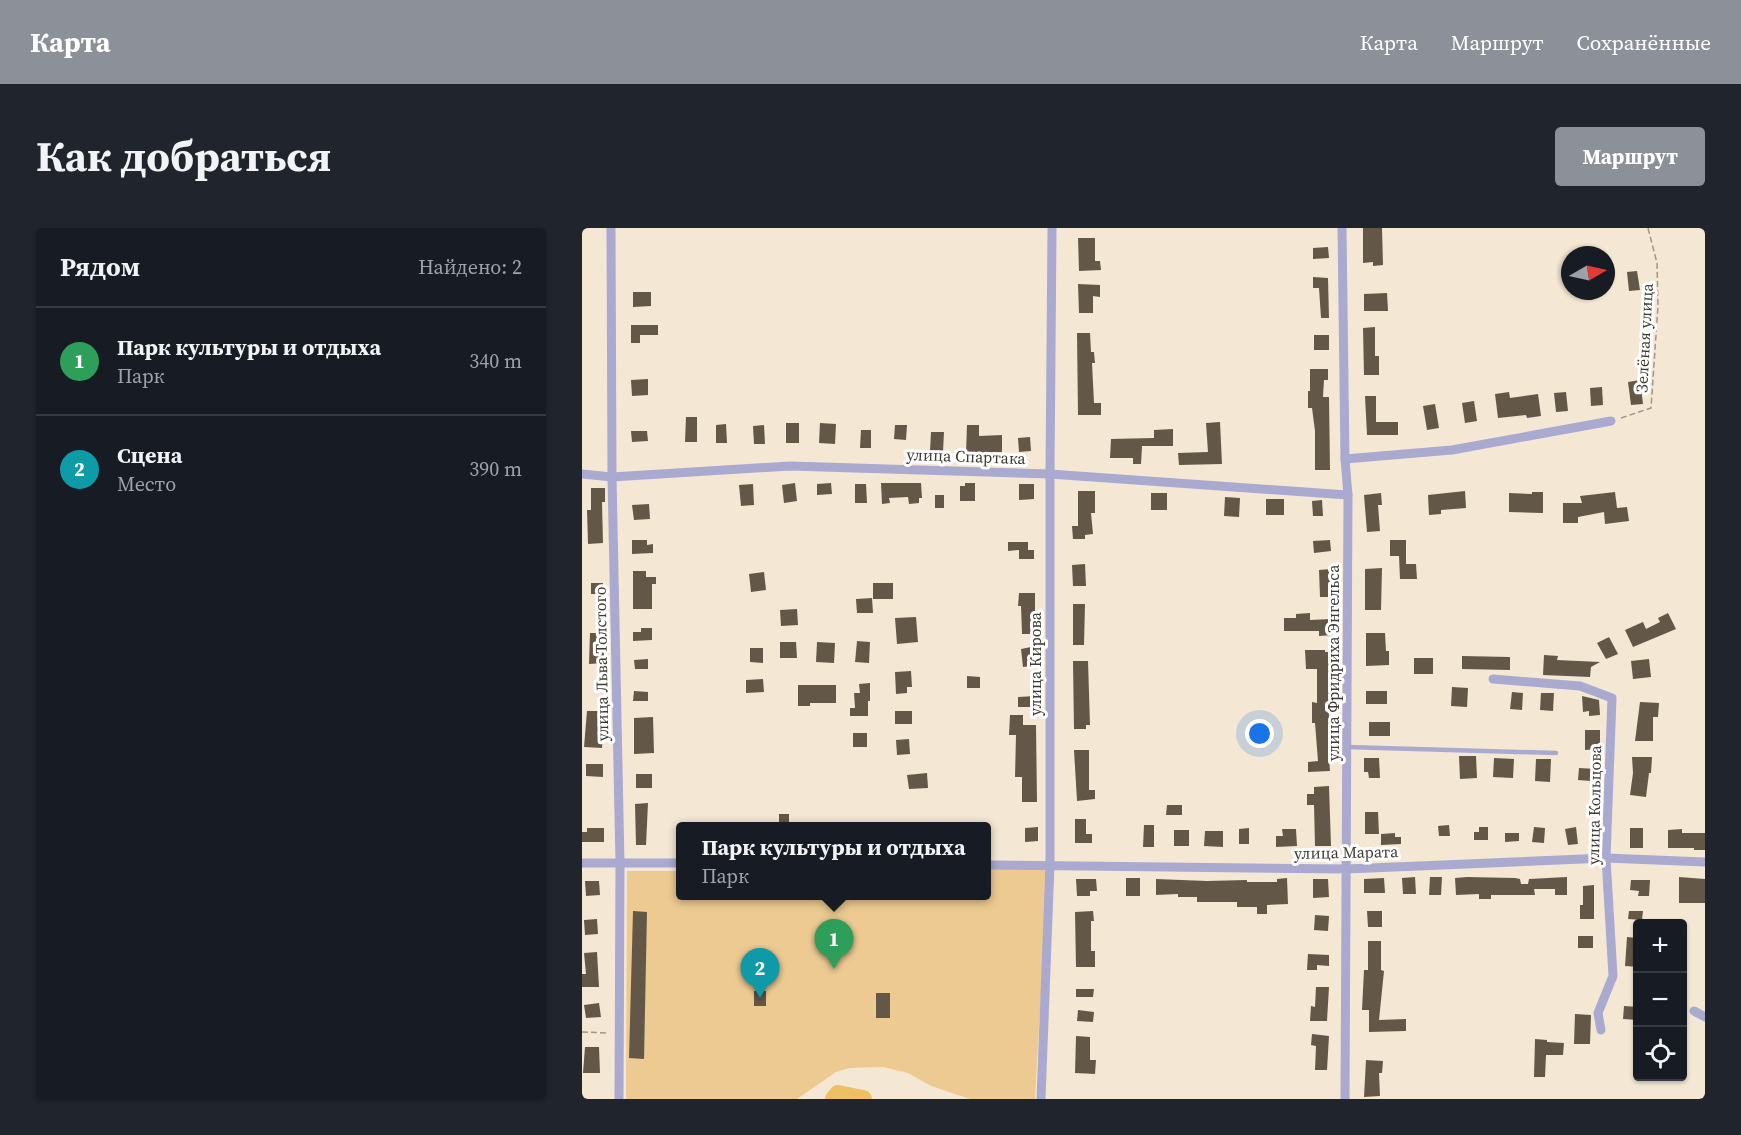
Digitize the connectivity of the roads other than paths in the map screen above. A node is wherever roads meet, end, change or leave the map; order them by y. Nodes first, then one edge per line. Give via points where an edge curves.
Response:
1 (611, 228) edge
2 (1052, 228) edge
3 (1342, 228) edge
4 (1611, 421) road end
5 (1345, 459) junction
6 (582, 474) edge
7 (1050, 474) junction
8 (612, 477) junction
9 (1348, 495) junction
10 (1493, 679) dead end
11 (1347, 747) junction
12 (1556, 753) dead end
13 (1606, 858) junction
14 (1705, 862) edge
15 (582, 863) edge
16 (620, 863) junction
17 (676, 863) edge
18 (991, 865) edge
19 (1050, 865) junction
20 (1347, 869) junction
21 (1694, 1011) dead end
22 (1705, 1017) edge
23 (1601, 1030) dead end
24 (620, 1099) edge
25 (1041, 1099) edge
26 (1345, 1099) edge

1 - 8 street, улица Льва Толстого
2 - 7 street, улица Кирова
3 - 5 street, улица Фридриха Энгельса
4 - 5 street via 1452,450
5 - 9 street, улица Фридриха Энгельса
6 - 8 street, улица Спартака
7 - 8 street, улица Спартака via 790,466
7 - 9 street, улица Спартака
7 - 19 street, улица Кирова
8 - 16 street, улица Льва Толстого
9 - 11 street, улица Фридриха Энгельса
10 - 13 street, улица Кольцова via 1580,686 1611,698
11 - 12 lane
11 - 20 street, улица Фридриха Энгельса
13 - 14 street, улица Марата
13 - 20 street, улица Марата
13 - 23 street, улица Кольцова via 1613,976 1598,1013
15 - 16 street
16 - 17 street
16 - 24 street, улица Льва Толстого
18 - 19 street, улица Марата
19 - 20 street, улица Марата
19 - 25 street, улица Кирова
20 - 26 street, улица Фридриха Энгельса
21 - 22 street

